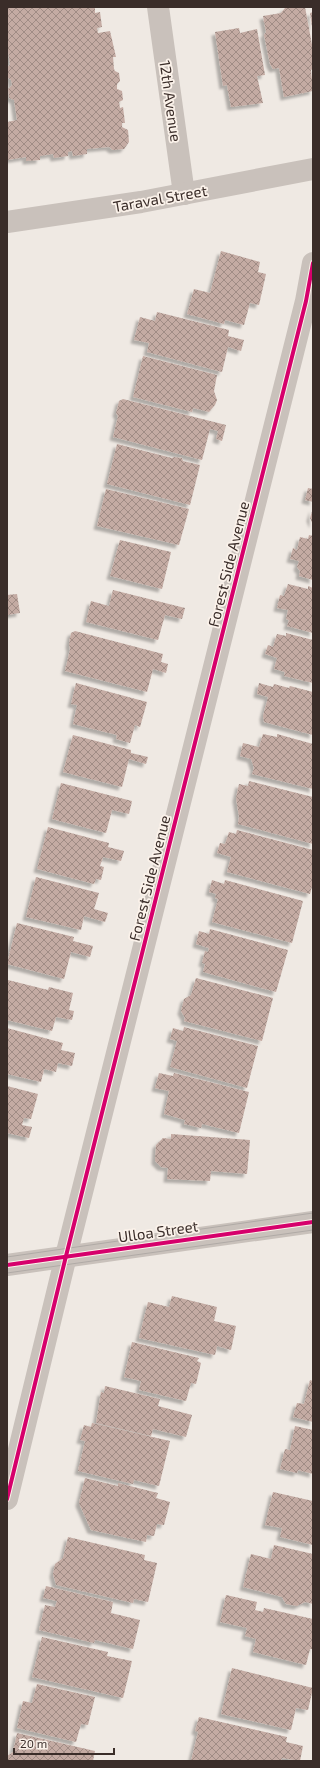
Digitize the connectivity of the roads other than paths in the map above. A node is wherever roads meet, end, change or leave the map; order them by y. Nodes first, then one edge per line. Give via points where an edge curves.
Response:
1 (158, 7) edge
2 (313, 169) edge
3 (184, 194) junction
4 (7, 222) edge
5 (313, 263) edge
6 (313, 1222) edge
7 (66, 1256) junction
8 (7, 1265) edge
9 (7, 1499) edge

1 - 3 street, 12th Avenue
2 - 3 street, Taraval Street
3 - 4 street, Taraval Street
5 - 7 street, Forest Side Avenue via 306,301
6 - 7 street, Ulloa Street
7 - 8 street, Ulloa Street
7 - 9 street, Forest Side Avenue

